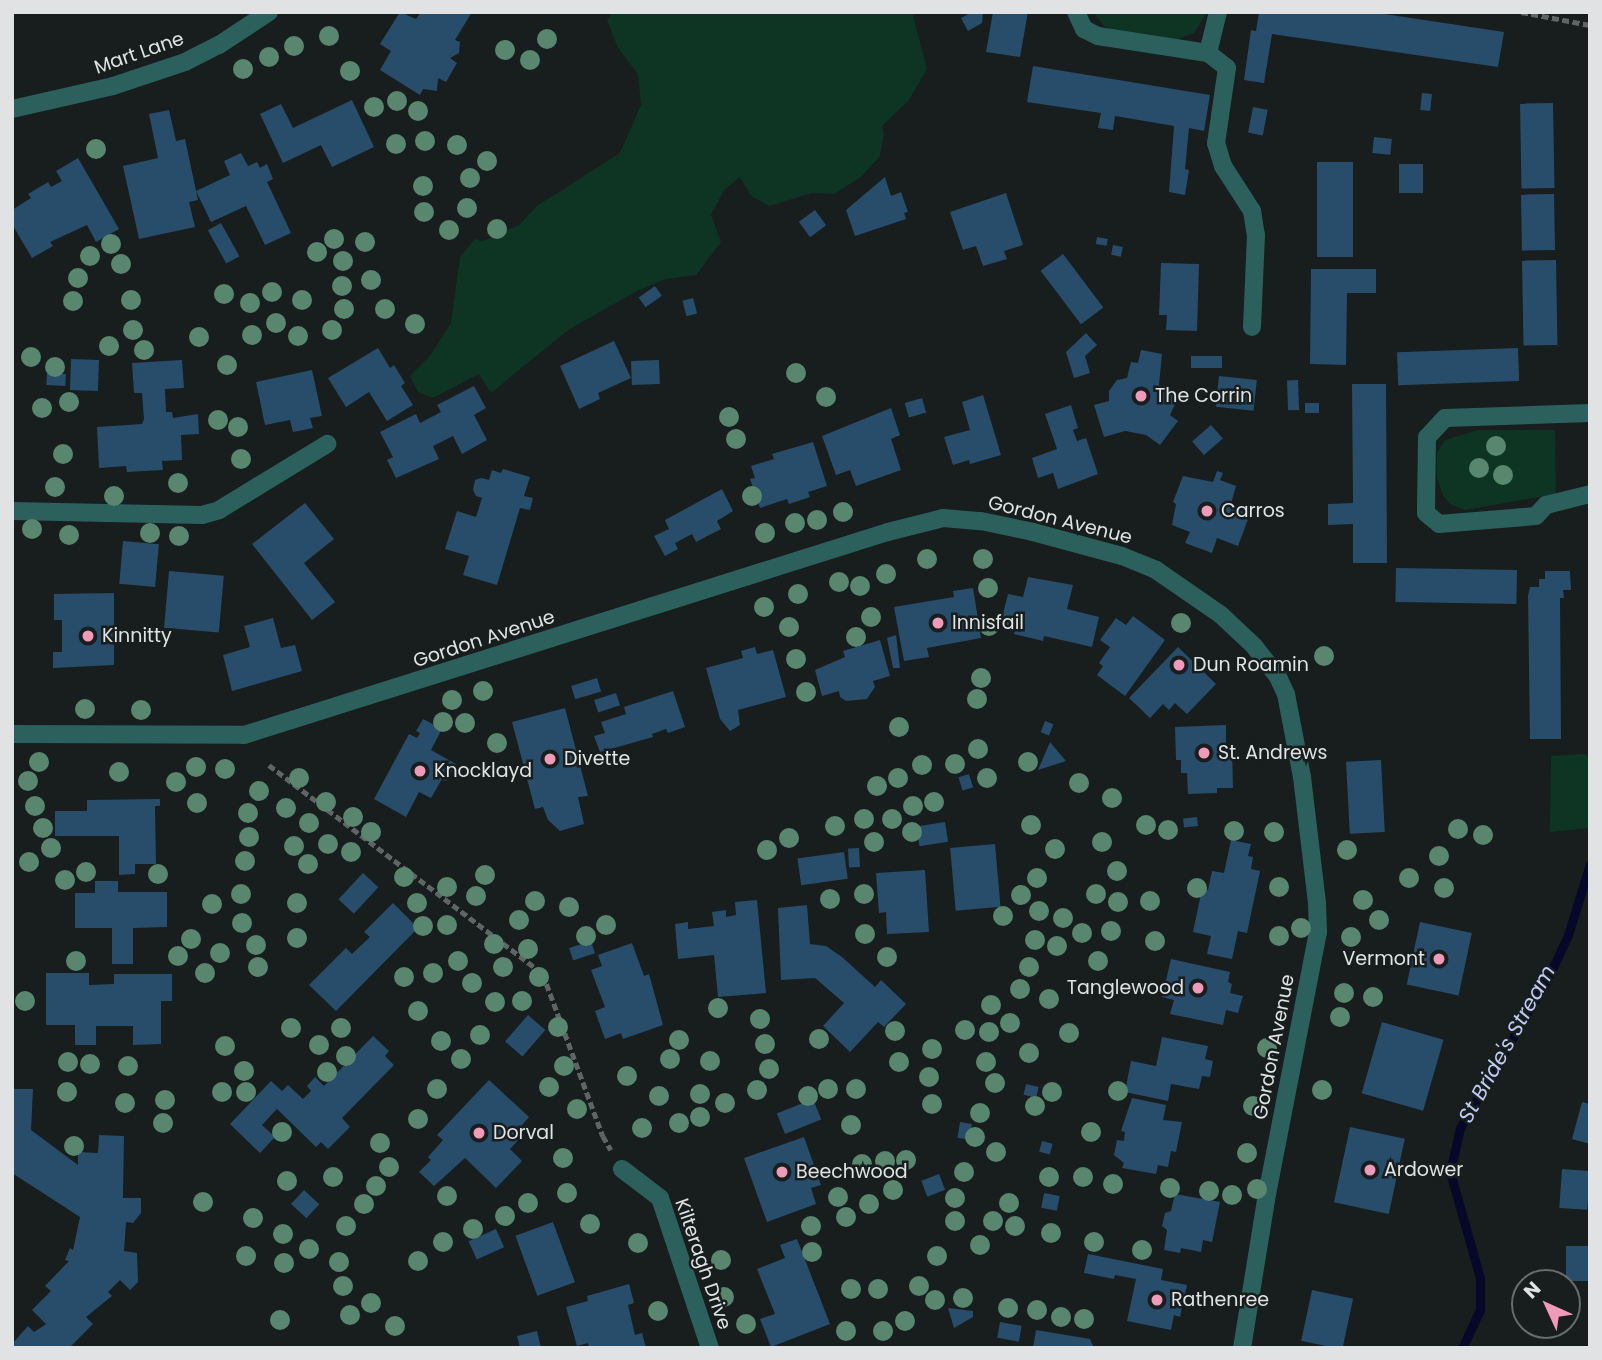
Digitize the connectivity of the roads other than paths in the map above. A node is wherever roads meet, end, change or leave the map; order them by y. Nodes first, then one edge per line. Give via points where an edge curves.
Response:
1 (269, 12) edge
2 (1076, 12) edge
3 (1217, 12) edge
4 (1214, 57) junction
5 (12, 109) edge
6 (1252, 327) dead end
7 (1590, 413) edge
8 (327, 444) dead end
9 (1590, 494) edge
10 (12, 511) edge
11 (12, 734) edge
12 (622, 1169) road end
13 (710, 1348) edge
14 (1242, 1348) edge

1 - 5 street, Mart Lane via 186,62 113,86
2 - 4 street via 1084,29 1098,36
3 - 4 street
4 - 6 street via 1227,71 1216,143 1223,166 1252,211 1256,235
7 - 9 street via 1445,418 1427,437 1426,513 1439,524 1536,516 1546,505
8 - 10 street via 219,510 202,515
11 - 14 street, Gordon Avenue via 244,735 943,519 1033,532 1156,570 1221,615 1278,677 1294,731 1317,903 1318,932
12 - 13 street, Kilteragh Drive via 660,1198

